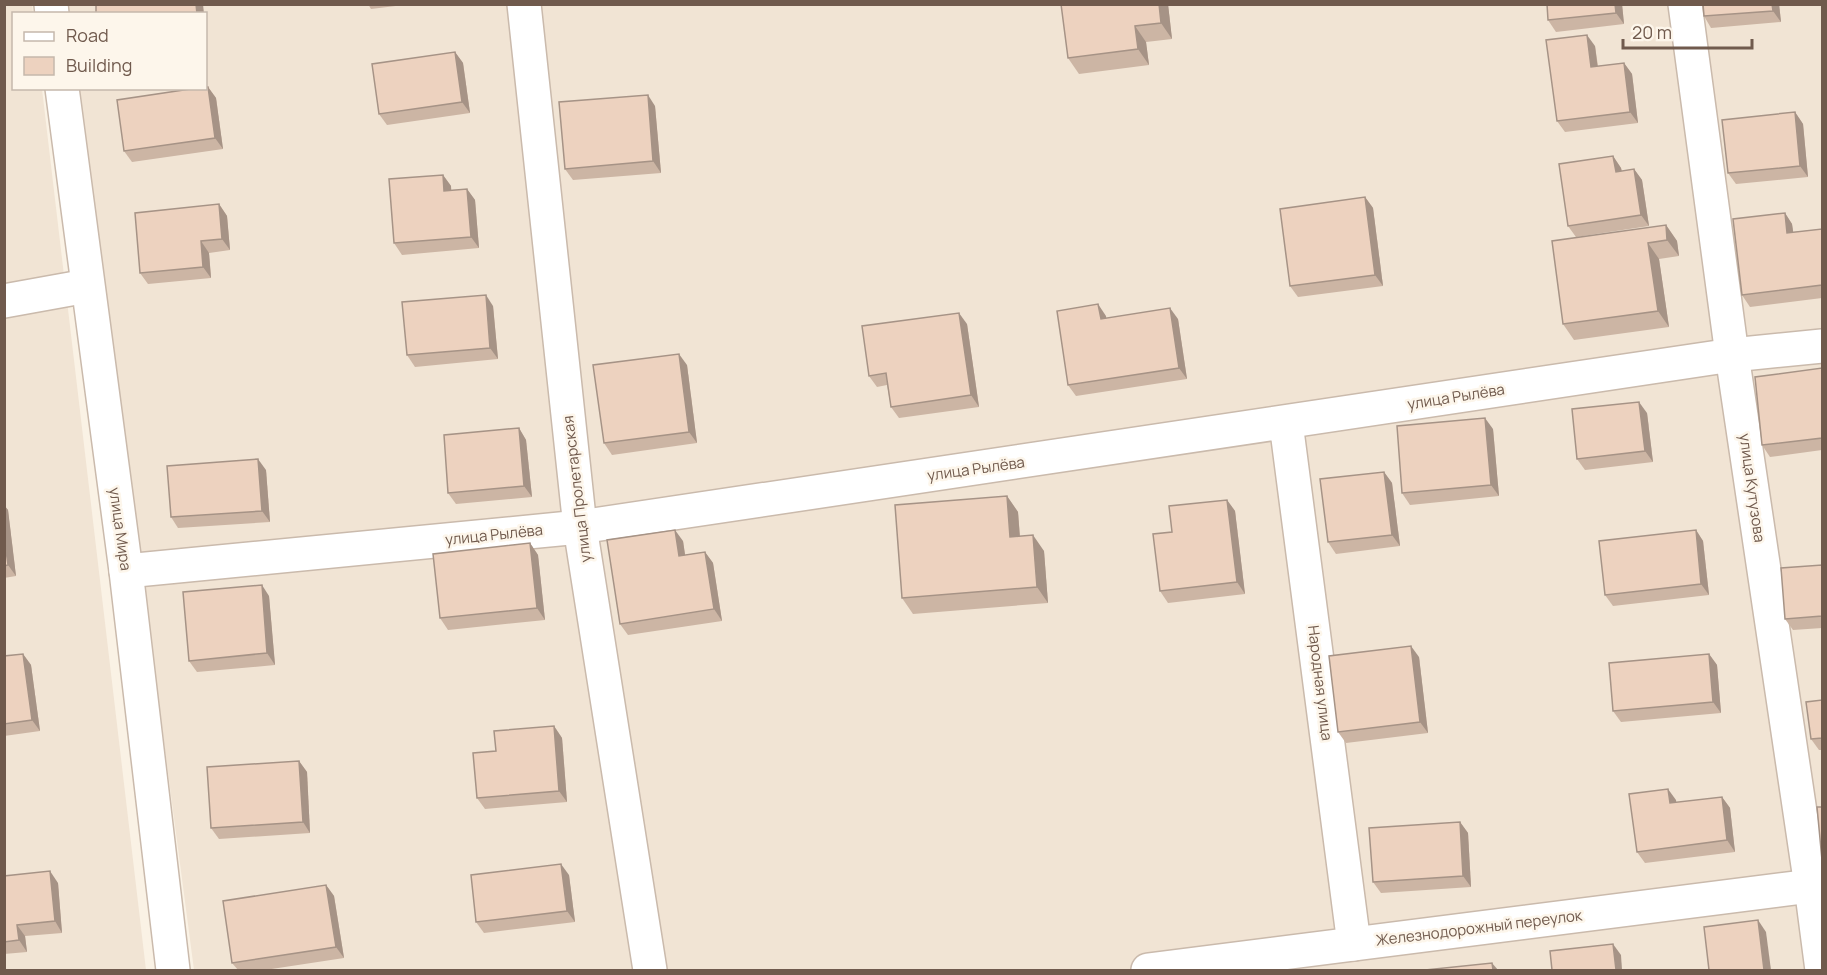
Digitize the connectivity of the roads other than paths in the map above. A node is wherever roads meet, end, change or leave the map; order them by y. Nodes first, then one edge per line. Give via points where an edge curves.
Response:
1 (524, 4) edge
2 (1685, 4) edge
3 (62, 90) edge
4 (87, 286) junction
5 (4, 301) edge
6 (1822, 346) edge
7 (1732, 355) junction
8 (1286, 423) junction
9 (580, 527) junction
10 (126, 571) junction
11 (1811, 886) junction
12 (1354, 944) junction
13 (173, 970) edge
14 (650, 970) edge
15 (1148, 970) edge
16 (1822, 970) edge

1 - 9 street, улица Пролетарская
2 - 7 street, улица Кутузова
3 - 4 street, улица Мира
4 - 5 street
4 - 10 street, улица Мира
6 - 7 street, улица Рылёва
7 - 8 street, улица Рылёва
7 - 11 street, улица Кутузова
8 - 9 street, улица Рылёва
8 - 12 street, Народная улица
9 - 10 street, улица Рылёва
9 - 14 street, улица Пролетарская
10 - 13 street, улица Мира
11 - 12 street, Железнодорожный переулок
11 - 16 street, улица Кутузова
12 - 15 street, Железнодорожный переулок

